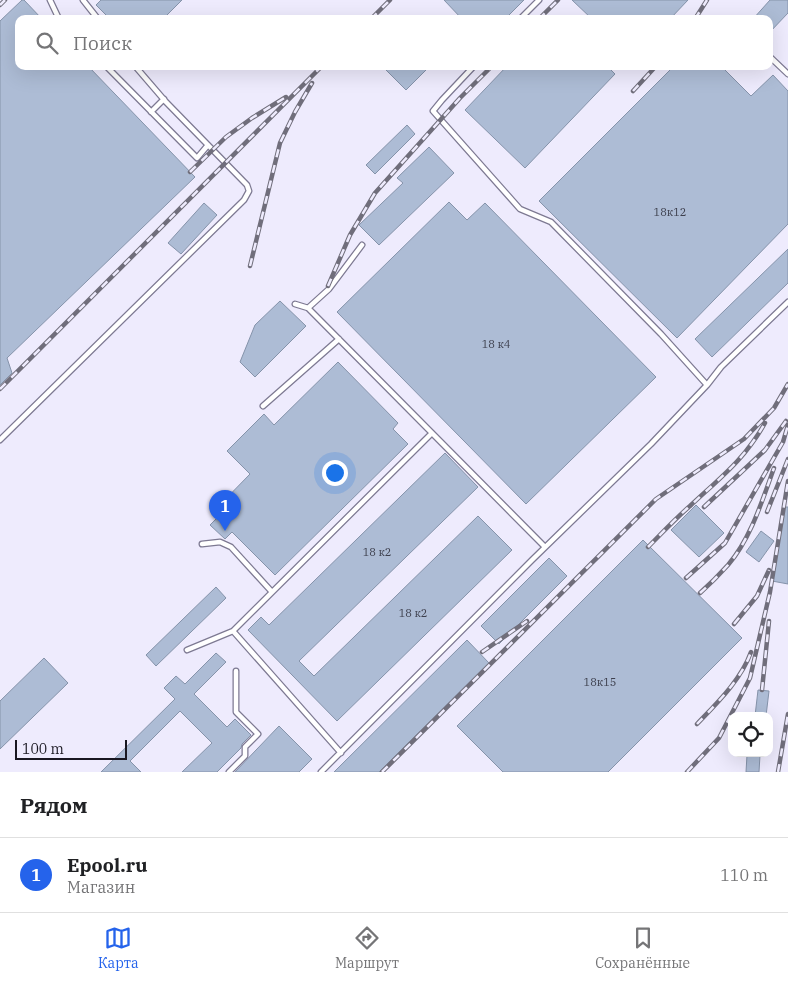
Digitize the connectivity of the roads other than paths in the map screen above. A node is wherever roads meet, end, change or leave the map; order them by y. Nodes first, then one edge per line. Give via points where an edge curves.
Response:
1 (50, 0) edge
2 (83, 0) edge
3 (539, 0) edge
4 (57, 15) edge
5 (95, 15) edge
6 (524, 15) edge
7 (773, 60) edge
8 (110, 70) edge
9 (139, 70) edge
10 (470, 70) edge
11 (788, 74) edge
12 (164, 99) junction
13 (151, 112) junction
14 (208, 145) junction
15 (362, 245) dead end
16 (788, 302) edge
17 (295, 304) dead end
18 (308, 308) junction
19 (339, 339) junction
20 (707, 385) junction
21 (263, 406) dead end
22 (432, 433) junction
23 (0, 440) edge
24 (202, 544) dead end
25 (545, 547) junction
26 (272, 592) junction
27 (233, 631) junction
28 (187, 650) dead end
29 (236, 671) dead end
30 (341, 752) junction
31 (229, 772) edge
32 (321, 772) edge

1 - 4 lane
2 - 5 lane
3 - 6 lane
7 - 11 lane
8 - 13 lane
9 - 12 lane
10 - 20 lane via 433,111 520,209 551,222
12 - 13 lane
12 - 14 lane
13 - 14 lane via 197,158
14 - 23 lane via 246,185 249,191 244,200
15 - 18 lane via 329,289
16 - 20 lane via 721,367
17 - 18 lane
18 - 19 lane
19 - 21 lane
19 - 22 lane
20 - 25 lane
22 - 25 lane
22 - 26 lane
24 - 26 lane via 220,542 231,547
25 - 30 lane
26 - 27 lane
27 - 28 lane
27 - 30 lane
29 - 31 lane via 236,712 258,734 245,747 245,756
30 - 32 lane

